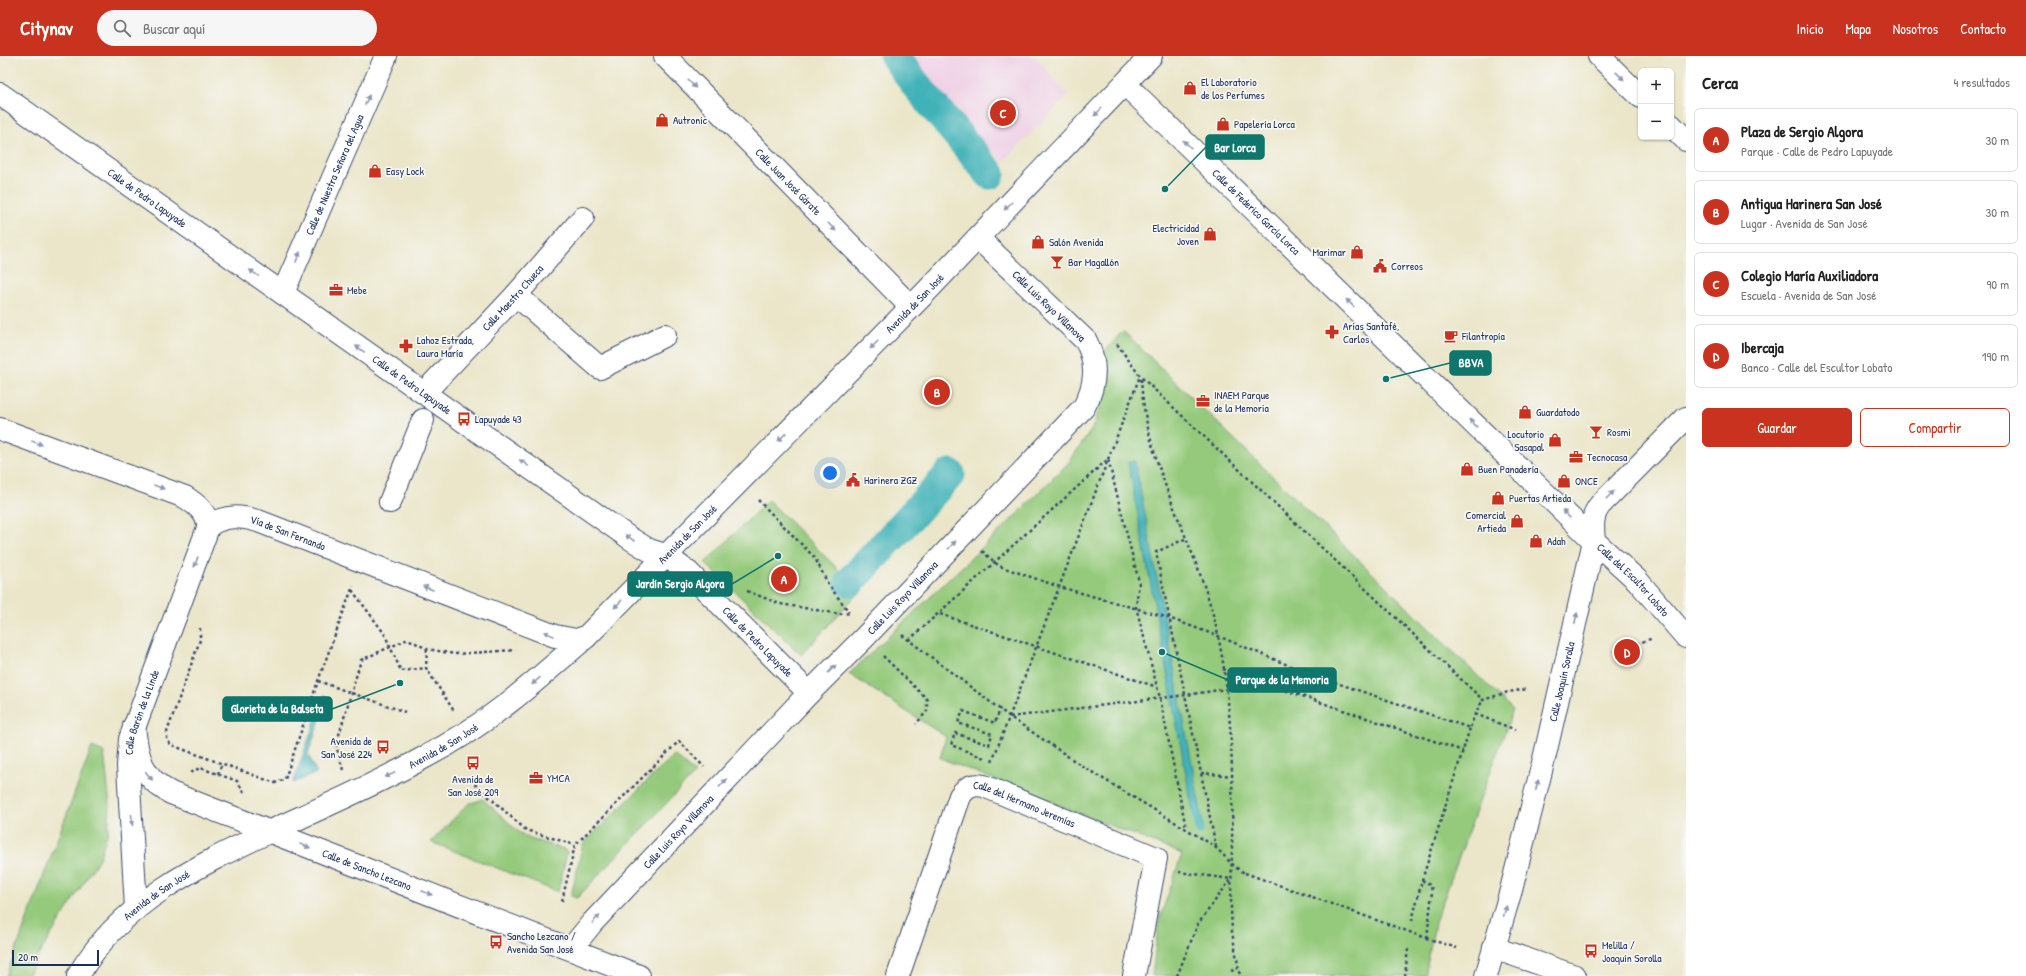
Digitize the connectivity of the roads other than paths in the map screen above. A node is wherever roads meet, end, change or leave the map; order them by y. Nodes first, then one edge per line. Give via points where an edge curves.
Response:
1 (386, 56) edge
2 (665, 56) edge
3 (1151, 56) edge
4 (1599, 56) edge
5 (1125, 84) junction
6 (1638, 93) edge
7 (0, 94) edge
8 (1674, 129) edge
9 (1686, 140) edge
10 (583, 218) dead end
11 (978, 238) junction
12 (283, 293) junction
13 (516, 295) junction
14 (911, 307) junction
15 (665, 335) dead end
16 (424, 393) junction
17 (1686, 418) edge
18 (423, 420) dead end
19 (0, 429) edge
20 (390, 502) dead end
21 (209, 525) junction
22 (1594, 541) junction
23 (665, 556) junction
24 (586, 637) junction
25 (1686, 637) edge
26 (808, 693) junction
27 (134, 726) junction
28 (269, 832) junction
29 (136, 909) junction
30 (1494, 948) junction
31 (571, 949) junction
32 (78, 976) edge
33 (639, 976) edge
34 (898, 976) edge
35 (1134, 976) edge
36 (1486, 976) edge
37 (1575, 976) edge

12 -> 1 street, Calle de Nuestra Señora del Agua
2 -> 14 street, Calle Juan José Gárate
3 - 5 street, Avenida de San José
4 -> 6 street
5 -> 11 street, Avenida de San José
22 -> 5 street, Calle de Federico García Lorca
12 -> 7 street, Calle de Pedro Lapuyade
8 - 9 street
10 - 13 street, Calle Maestro Chueca
11 - 14 street, Avenida de San José
26 -> 11 street, Calle Luis Royo Villanova via 1080,412 1089,397 1094,376 1093,356 1086,341
16 -> 12 street, Calle de Pedro Lapuyade
13 - 15 street via 600,368
13 - 16 street, Calle Maestro Chueca
14 -> 23 street, Avenida de San José
23 -> 16 street, Calle de Pedro Lapuyade via 631,540
22 -> 17 street, Calle Joaquín Sorolla via 1593,520 1600,505
18 - 20 street
19 -> 21 street via 185,497 201,507
24 -> 21 street, Vía de San Fernando via 576,640 555,636 258,521 232,516
21 -> 27 street, Calle Barón de la Linde
22 - 25 street, Calle del Escultor Lobato via 1637,580
30 -> 22 street, Calle Joaquín Sorolla via 1544,759
23 -> 24 street, Avenida de San José
23 - 26 street, Calle de Pedro Lapuyade via 701,585
24 -> 28 street, Avenida de San José via 516,699 483,723 425,758
31 -> 26 street, Calle Luis Royo Villanova via 592,922
27 -> 28 street, Calle de Sancho Lezcano via 139,759 151,780 172,793
27 -> 29 street, Calle Barón de la Linde via 128,749 128,766
28 - 29 street, Avenida de San José via 199,866 170,883
28 -> 31 street, Calle de Sancho Lezcano
29 - 32 street, Avenida de San José via 103,942
30 - 36 street, Calle Joaquín Sorolla
30 - 37 street
31 - 33 street, Calle de Sancho Lezcano
34 - 35 street, Calle del Hermano Jeremías via 960,796 972,785 984,786 1156,858

